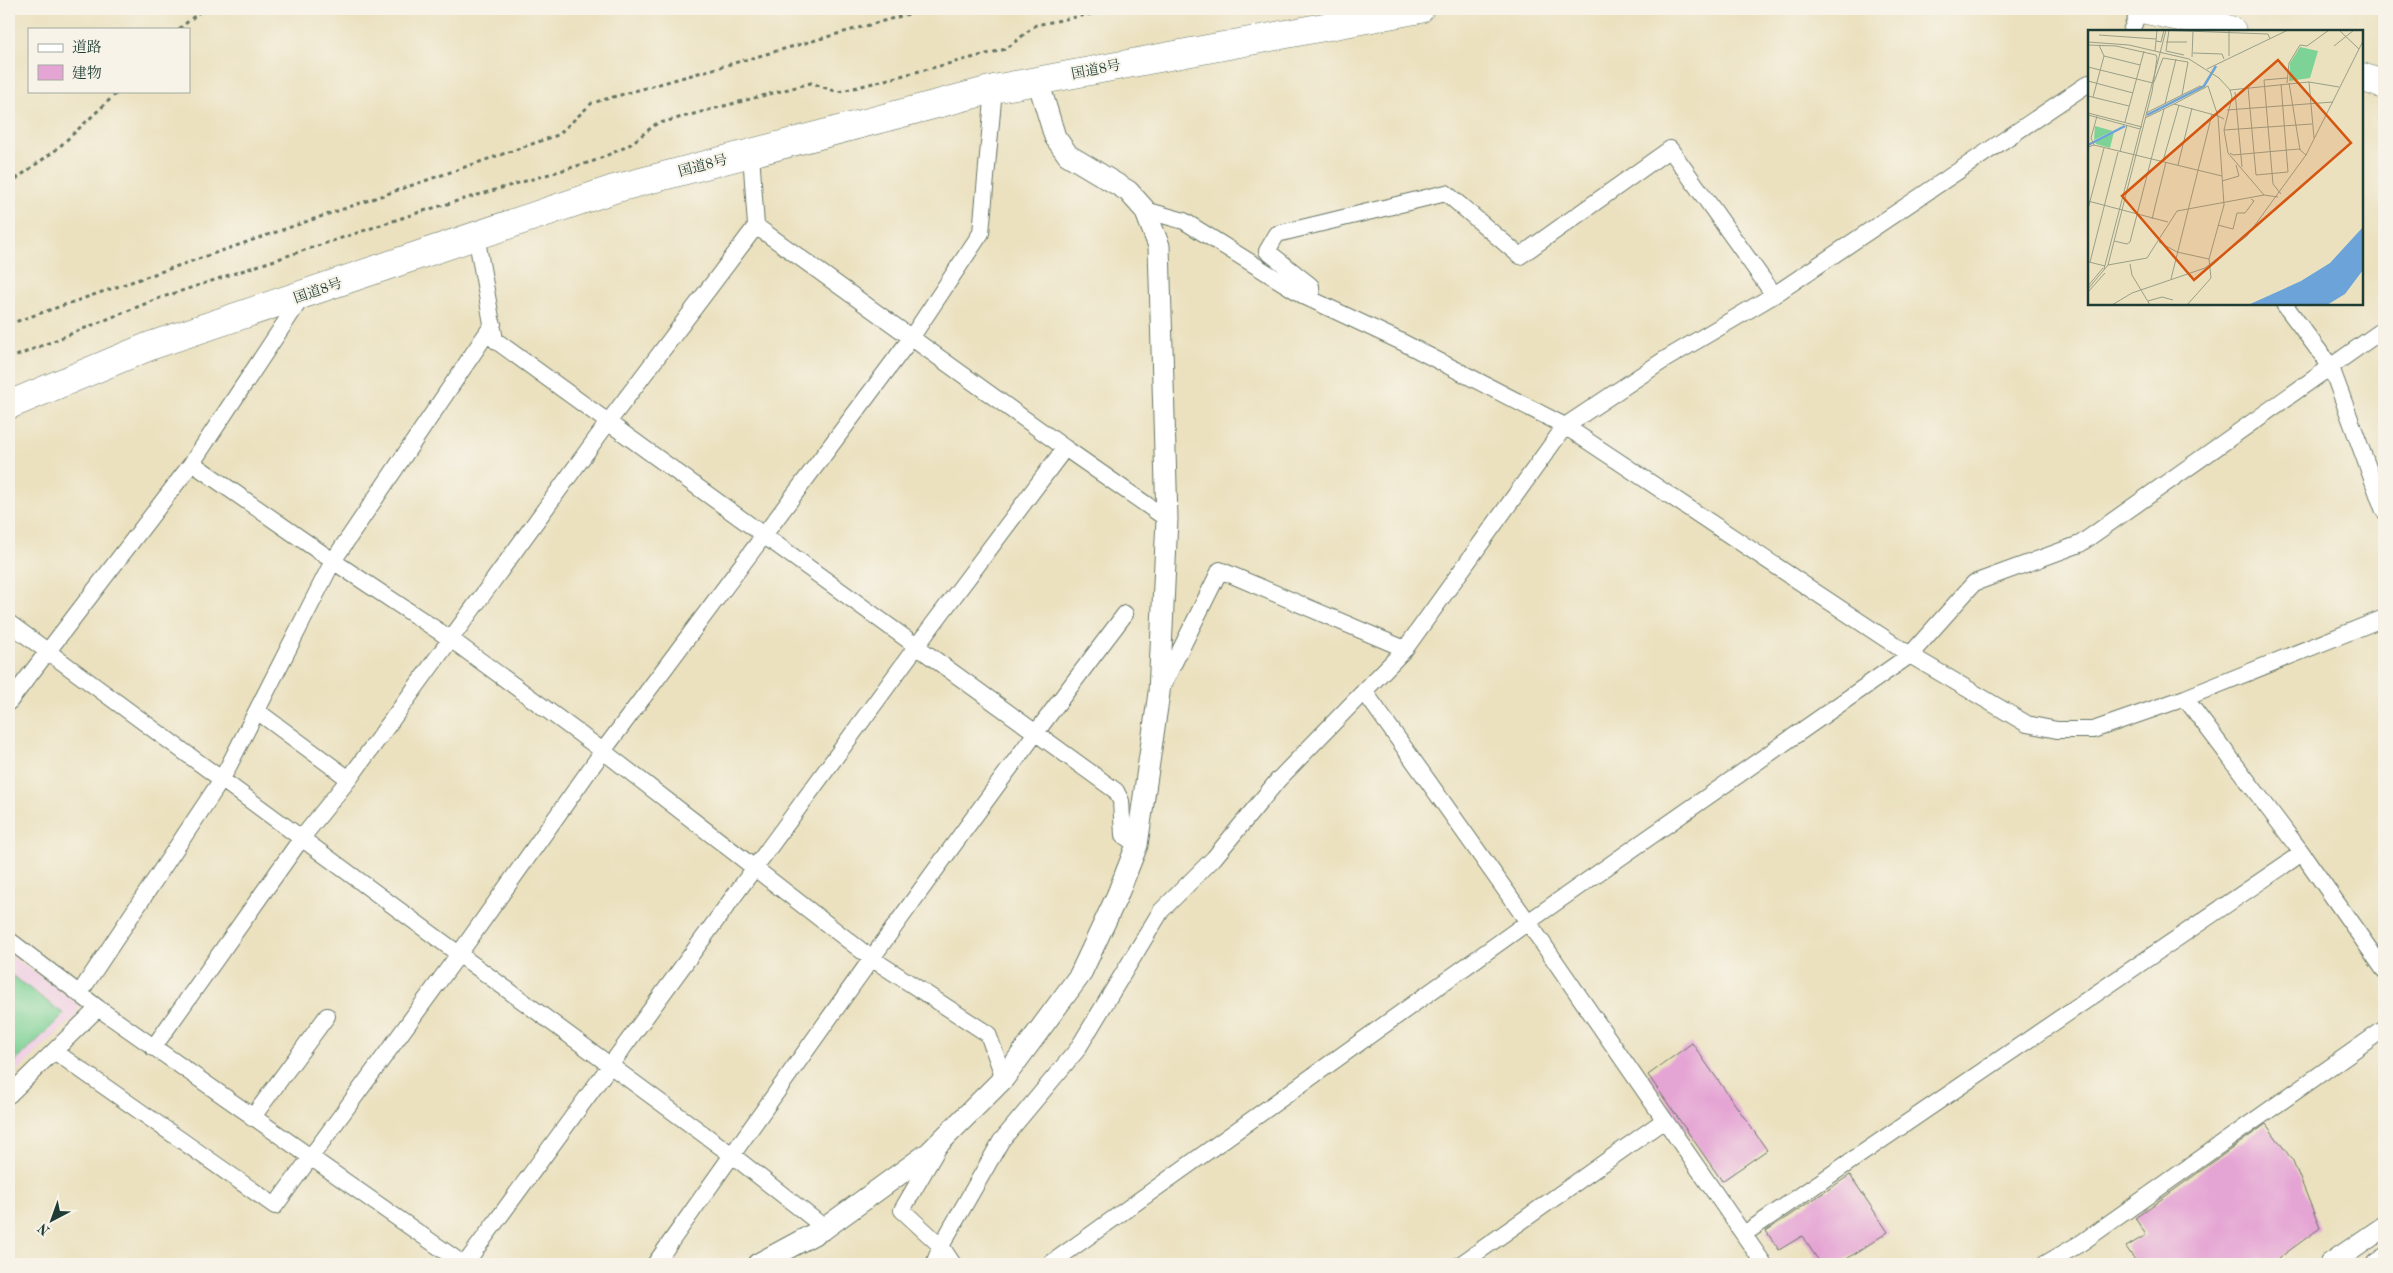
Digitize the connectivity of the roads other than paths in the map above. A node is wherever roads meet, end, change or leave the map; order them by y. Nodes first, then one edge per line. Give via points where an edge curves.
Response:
1 (1420, 9) edge
2 (2141, 9) edge
3 (2130, 30) edge
4 (2229, 30) edge
5 (2363, 78) edge
6 (1038, 80) junction
7 (2088, 84) edge
8 (2384, 86) edge
9 (994, 90) junction
10 (752, 153) junction
11 (1144, 210) junction
12 (756, 226) junction
13 (476, 234) junction
14 (1774, 295) junction
15 (302, 296) junction
16 (1312, 300) junction
17 (2285, 305) edge
18 (492, 324) junction
19 (2384, 329) edge
20 (911, 338) junction
21 (2331, 366) junction
22 (9, 405) edge
23 (609, 421) junction
24 (1565, 426) junction
25 (1065, 448) junction
26 (192, 463) junction
27 (2384, 511) edge
28 (1166, 519) junction
29 (765, 535) junction
30 (333, 561) junction
31 (1125, 614) dead end
32 (2384, 618) edge
33 (9, 623) edge
34 (452, 640) junction
35 (916, 647) junction
36 (1405, 649) junction
37 (47, 652) junction
38 (1910, 656) junction
39 (1364, 691) junction
40 (1159, 693) junction
41 (2184, 698) junction
42 (9, 702) edge
43 (257, 711) junction
44 (1036, 731) junction
45 (603, 751) junction
46 (222, 779) junction
47 (349, 779) junction
48 (301, 838) junction
49 (1137, 845) junction
50 (2302, 853) junction
51 (755, 868) junction
52 (1528, 922) junction
53 (9, 940) edge
54 (459, 954) junction
55 (871, 958) junction
56 (2384, 970) edge
57 (79, 994) junction
58 (98, 1008) junction
59 (327, 1016) dead end
60 (2384, 1029) edge
61 (153, 1048) junction
62 (54, 1051) junction
63 (610, 1066) junction
64 (1004, 1078) junction
65 (9, 1095) edge
66 (252, 1118) junction
67 (1663, 1121) junction
68 (946, 1136) junction
69 (732, 1156) junction
70 (310, 1158) junction
71 (2384, 1227) edge
72 (825, 1228) junction
73 (1744, 1234) junction
74 (941, 1246) junction
75 (2384, 1259) edge
76 (464, 1264) edge
77 (655, 1264) edge
78 (758, 1264) edge
79 (934, 1264) edge
80 (953, 1264) edge
81 (1050, 1264) edge
82 (1461, 1264) edge
83 (1764, 1264) edge
84 (2045, 1264) edge
85 (2330, 1264) edge
86 (2376, 1264) edge

1 - 6 highway, 国道8号
2 - 3 street
2 - 4 highway
5 - 8 highway
6 - 9 highway, 国道8号
6 - 11 street via 1055,136 1068,155 1128,191
7 - 14 street
9 - 10 highway, 国道8号
9 - 20 street via 980,233
10 - 12 street
10 - 13 highway, 国道8号 via 614,189
11 - 16 street via 1184,221
11 - 28 street via 1159,246
12 - 20 street
12 - 23 street
13 - 15 highway, 国道8号
13 - 18 street
14 - 16 street via 1670,149 1520,256 1446,194 1277,234 1267,250 1311,286
14 - 24 street via 1664,360
15 - 22 highway, 国道8号 via 150,346
15 - 26 street
16 - 24 street via 1402,342
17 - 21 street
18 - 23 street via 495,340
18 - 30 street
19 - 21 street
20 - 25 street
20 - 29 street
21 - 27 street
21 - 38 street via 2080,544 1974,584
23 - 29 street
23 - 34 street
24 - 36 street
24 - 38 street
25 - 28 street
25 - 35 street
26 - 30 street
26 - 37 street
28 - 40 street
29 - 35 street
29 - 45 street
30 - 34 street
30 - 43 street
31 - 44 street
32 - 41 street
33 - 37 street
34 - 45 street
34 - 47 street
35 - 44 street
35 - 51 street
36 - 39 street
36 - 40 street via 1220,570
37 - 42 street
37 - 46 street
38 - 41 street via 2027,724 2057,730 2092,730
38 - 52 street
39 - 52 street
39 - 74 street via 1278,780 1214,858 1161,911 1076,1050 1001,1141
40 - 49 street
41 - 50 street
43 - 46 street
43 - 47 street
44 - 49 street via 1116,791 1121,801 1123,835
44 - 55 street
45 - 51 street
45 - 54 street
46 - 48 street
46 - 57 street
47 - 48 street
48 - 54 street
48 - 61 street
49 - 64 street via 1080,975
50 - 56 street
50 - 73 street
51 - 55 street
51 - 63 street
52 - 67 street
52 - 81 street
53 - 57 street
54 - 63 street
54 - 70 street
55 - 64 street via 988,1034
55 - 69 street
57 - 58 street
58 - 61 street
58 - 62 street
59 - 66 street
60 - 84 street via 2080,1243
61 - 66 street
62 - 65 street
62 - 70 street via 276,1206
63 - 69 street
63 - 76 street
64 - 68 street
66 - 70 street
67 - 73 street
67 - 82 street
68 - 72 street via 930,1152
68 - 74 street via 902,1210
69 - 72 street
69 - 77 street
70 - 76 street
71 - 85 street
72 - 78 street
73 - 83 street
74 - 79 street
74 - 80 street
75 - 86 street

